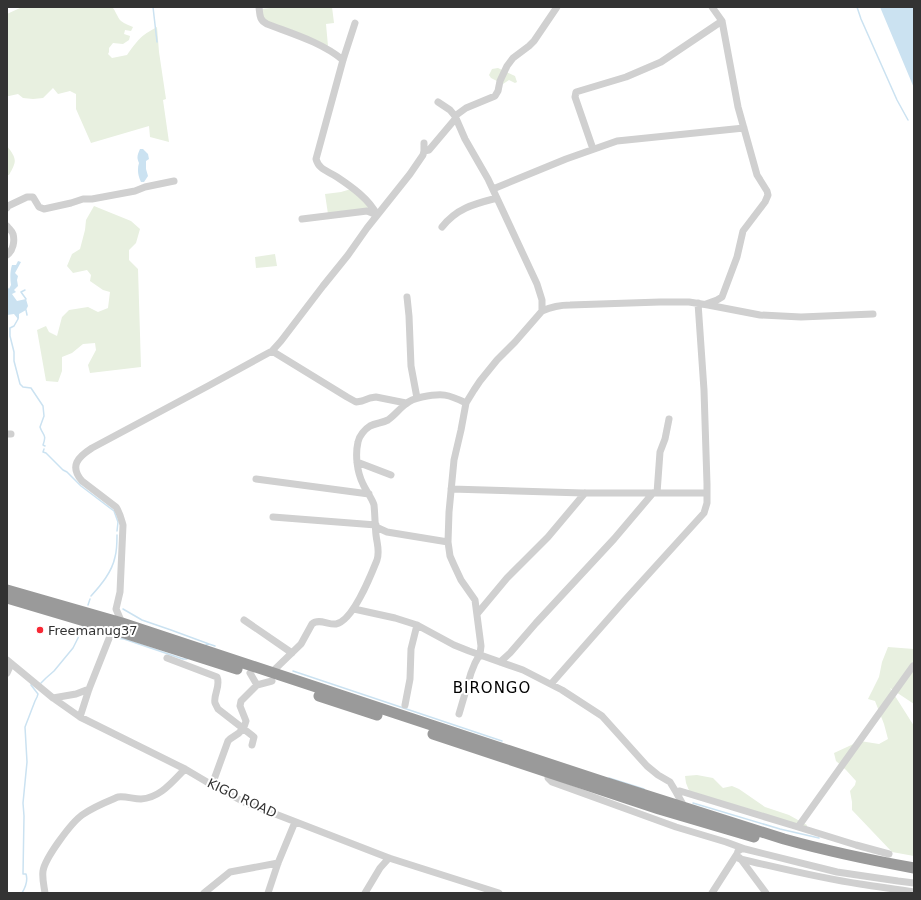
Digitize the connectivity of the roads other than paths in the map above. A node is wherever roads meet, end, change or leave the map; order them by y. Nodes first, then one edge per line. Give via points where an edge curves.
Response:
1 (259, 7) edge
2 (557, 7) edge
3 (712, 7) edge
4 (722, 21) junction
5 (355, 23) dead end
6 (343, 60) junction
7 (438, 102) dead end
8 (456, 117) junction
9 (744, 128) junction
10 (424, 143) dead end
11 (593, 149) junction
12 (424, 151) junction
13 (174, 181) dead end
14 (493, 189) junction
15 (497, 198) junction
16 (7, 208) edge
17 (377, 215) junction
18 (302, 219) dead end
19 (7, 226) edge
20 (442, 227) dead end
21 (7, 255) edge
22 (407, 297) dead end
23 (702, 304) junction
24 (542, 311) junction
25 (873, 314) dead end
26 (272, 351) junction
27 (417, 398) junction
28 (406, 403) junction
29 (466, 403) junction
30 (669, 419) dead end
31 (357, 462) junction
32 (391, 475) dead end
33 (256, 479) dead end
34 (451, 489) junction
35 (585, 493) junction
36 (655, 493) junction
37 (707, 493) junction
38 (369, 494) junction
39 (273, 517) dead end
40 (376, 526) junction
41 (448, 542) junction
42 (7, 590) edge
43 (7, 598) edge
44 (116, 609) junction
45 (354, 609) junction
46 (477, 614) junction
47 (244, 620) dead end
48 (417, 625) junction
49 (112, 627) junction
50 (292, 653) junction
51 (480, 654) junction
52 (167, 658) dead end
53 (9, 662) edge
54 (500, 662) junction
55 (281, 664) junction
56 (913, 666) edge
57 (7, 673) edge
58 (250, 673) junction
59 (283, 676) junction
60 (272, 677) junction
61 (551, 684) junction
62 (257, 685) junction
63 (89, 689) junction
64 (53, 698) junction
65 (405, 705) dead end
66 (459, 714) dead end
67 (80, 717) junction
68 (243, 729) junction
69 (252, 745) dead end
70 (185, 769) junction
71 (548, 772) junction
72 (212, 785) junction
73 (676, 792) junction
74 (667, 802) junction
75 (685, 808) junction
76 (295, 822) junction
77 (798, 827) junction
78 (726, 842) junction
79 (745, 849) junction
80 (889, 854) dead end
81 (739, 857) junction
82 (389, 858) junction
83 (278, 863) junction
84 (914, 868) edge
85 (914, 875) edge
86 (914, 883) edge
87 (914, 892) edge
88 (45, 893) edge
89 (204, 893) edge
90 (268, 893) edge
91 (365, 893) edge
92 (499, 893) edge
93 (712, 893) edge
94 (766, 893) edge

1 - 6 street via 262,22 312,42
2 - 8 street via 534,41 512,58 495,96 466,108
3 - 4 street
4 - 9 street
4 - 11 street via 661,62 626,77 576,92 575,97
5 - 6 street
6 - 17 street via 316,159 320,167 369,202
7 - 8 street
8 - 12 street via 429,150
8 - 14 street
9 - 11 street via 617,141
9 - 23 street via 757,175 768,196 743,231 737,257 722,297
10 - 12 street
11 - 14 street
12 - 17 street via 418,164
13 - 16 street via 44,209 33,198 27,197
14 - 15 street
15 - 20 street via 470,206 453,215
15 - 24 street via 538,284
17 - 18 street via 367,211
17 - 26 street
19 - 21 street via 13,236 11,251
22 - 27 street via 411,366
23 - 24 street via 660,302 570,305
23 - 25 street via 766,315
23 - 37 street
24 - 29 street via 484,375
26 - 28 street via 356,402 376,397
26 - 44 street via 92,448 78,459 78,476 120,513 123,525 120,592
27 - 28 street
27 - 29 street via 448,395
28 - 31 street via 391,418 369,426 362,433 358,443
29 - 34 street via 454,460
30 - 36 street via 660,452
31 - 32 street
31 - 38 street via 360,477
33 - 38 street
34 - 35 street
34 - 41 street
35 - 36 street
35 - 46 street
36 - 37 street
36 - 54 street
37 - 61 street via 704,513
38 - 40 street via 374,505
39 - 40 street
40 - 41 street via 387,532
40 - 45 street via 379,548 377,560
41 - 46 street via 454,565 475,600
42 - 49 highway
43 - 49 highway
44 - 49 street
44 - 49 street
45 - 48 street
45 - 50 street via 337,624 319,621 312,624 304,641
46 - 51 street via 482,646
47 - 50 street
48 - 51 street via 454,645
48 - 65 street via 410,657 410,679
49 - 58 highway
49 - 60 highway
49 - 63 street
50 - 55 street
51 - 54 street
51 - 66 street via 473,667
52 - 68 street via 218,677 215,702 218,709
53 - 57 street
53 - 64 street, KIGO ROAD
54 - 61 street
55 - 59 street
55 - 60 street
56 - 77 street
58 - 60 highway
58 - 62 street
59 - 60 highway
59 - 74 highway
60 - 62 street
60 - 71 highway
61 - 73 street via 602,716 647,766 670,782
62 - 68 street via 240,703 246,722
63 - 64 street
63 - 67 street
64 - 67 street, KIGO ROAD
67 - 70 street, KIGO ROAD
68 - 69 street via 254,737
68 - 72 street via 228,741
70 - 72 street, KIGO ROAD
70 - 88 street via 159,794 141,799 118,797 81,816 48,857 42,875
71 - 78 street via 548,778 552,782 669,825
71 - 85 highway via 752,837 837,859
72 - 76 street, KIGO ROAD via 244,802
73 - 74 street via 674,799
73 - 75 street
73 - 77 street via 680,791
74 - 75 highway
75 - 84 highway via 808,846
76 - 82 street, KIGO ROAD
76 - 83 street
77 - 80 street
78 - 79 street
78 - 81 street
79 - 81 street via 738,851
79 - 86 street via 837,872
81 - 87 street via 795,872
81 - 93 street
81 - 94 street
82 - 91 street
82 - 92 street, KIGO ROAD
83 - 89 street via 230,872
83 - 90 street

